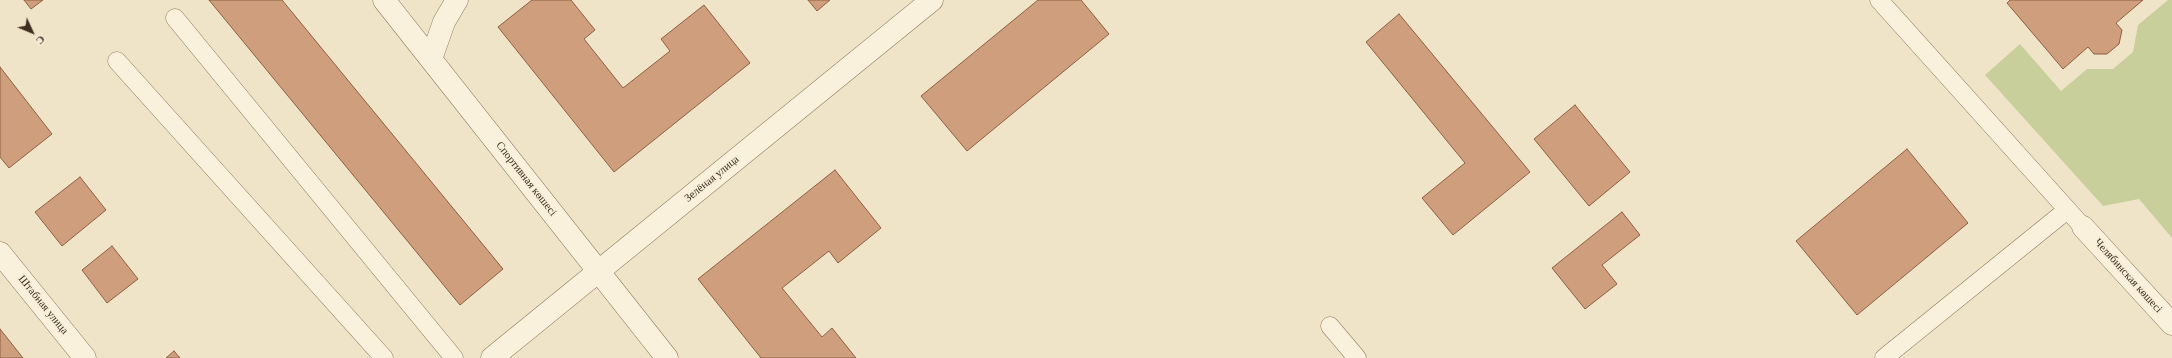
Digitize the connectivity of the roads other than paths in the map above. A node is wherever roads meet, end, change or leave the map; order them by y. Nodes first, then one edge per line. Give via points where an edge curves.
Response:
1 (384, 0) edge
2 (457, 0) edge
3 (932, 0) edge
4 (1886, 2) edge
5 (175, 18) dead end
6 (431, 59) junction
7 (117, 61) dead end
8 (2067, 210) junction
9 (2083, 227) joint
10 (0, 253) edge
11 (600, 272) junction
12 (2172, 324) edge
13 (1330, 326) dead end
14 (85, 358) edge
15 (384, 358) edge
16 (454, 358) edge
17 (492, 358) edge
18 (668, 358) edge
19 (1357, 358) edge
20 (1884, 358) edge

1 - 6 street, Спортивная көшесі
2 - 6 street via 444,22
3 - 11 street, Зелёная улица
4 - 8 lane
5 - 16 lane
6 - 11 street, Спортивная көшесі
7 - 15 lane
8 - 9 lane
8 - 20 lane
9 - 12 street, Челябинская көшесі
10 - 14 street, Штабная улица
11 - 17 street, Зелёная улица
11 - 18 street, Спортивная көшесі
13 - 19 lane

